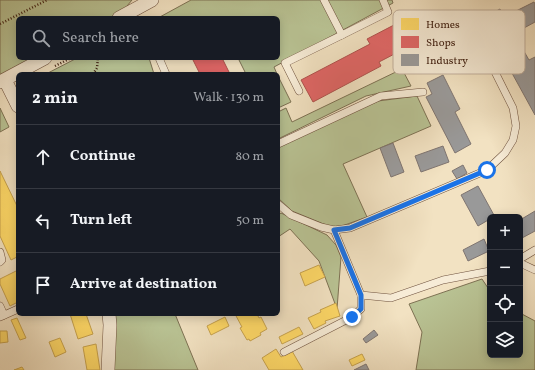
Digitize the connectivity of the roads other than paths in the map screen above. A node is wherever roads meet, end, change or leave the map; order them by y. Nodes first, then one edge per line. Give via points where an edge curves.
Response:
1 (324, 0) edge
2 (383, 0) edge
3 (144, 5) edge
4 (123, 16) edge
5 (342, 35) junction
6 (41, 60) edge
7 (160, 60) edge
8 (19, 72) edge
9 (165, 72) edge
10 (16, 74) edge
11 (496, 74) edge
12 (2, 81) edge
13 (299, 91) dead end
14 (423, 92) dead end
15 (16, 103) edge
16 (280, 143) edge
17 (280, 207) edge
18 (334, 230) junction
19 (535, 250) edge
20 (0, 252) edge
21 (523, 257) edge
22 (0, 262) edge
23 (523, 264) edge
24 (535, 270) edge
25 (487, 272) edge
26 (361, 295) junction
27 (0, 306) edge
28 (16, 310) edge
29 (2, 316) edge
30 (109, 316) edge
31 (284, 352) dead end
32 (108, 370) edge

1 - 5 lane
2 - 5 lane via 388,12
3 - 4 street
5 - 13 lane via 284,63
6 - 8 street
7 - 9 lane
10 - 12 street
11 - 18 lane via 513,108 516,126 513,140 506,153 487,170 350,228
12 - 15 street
14 - 16 lane via 381,96
17 - 18 lane via 291,215
18 - 26 lane
19 - 21 lane
20 - 22 lane
23 - 24 lane
25 - 26 lane via 443,280 391,298
26 - 31 lane via 361,309 352,317
27 - 29 lane
28 - 29 lane
30 - 32 street

